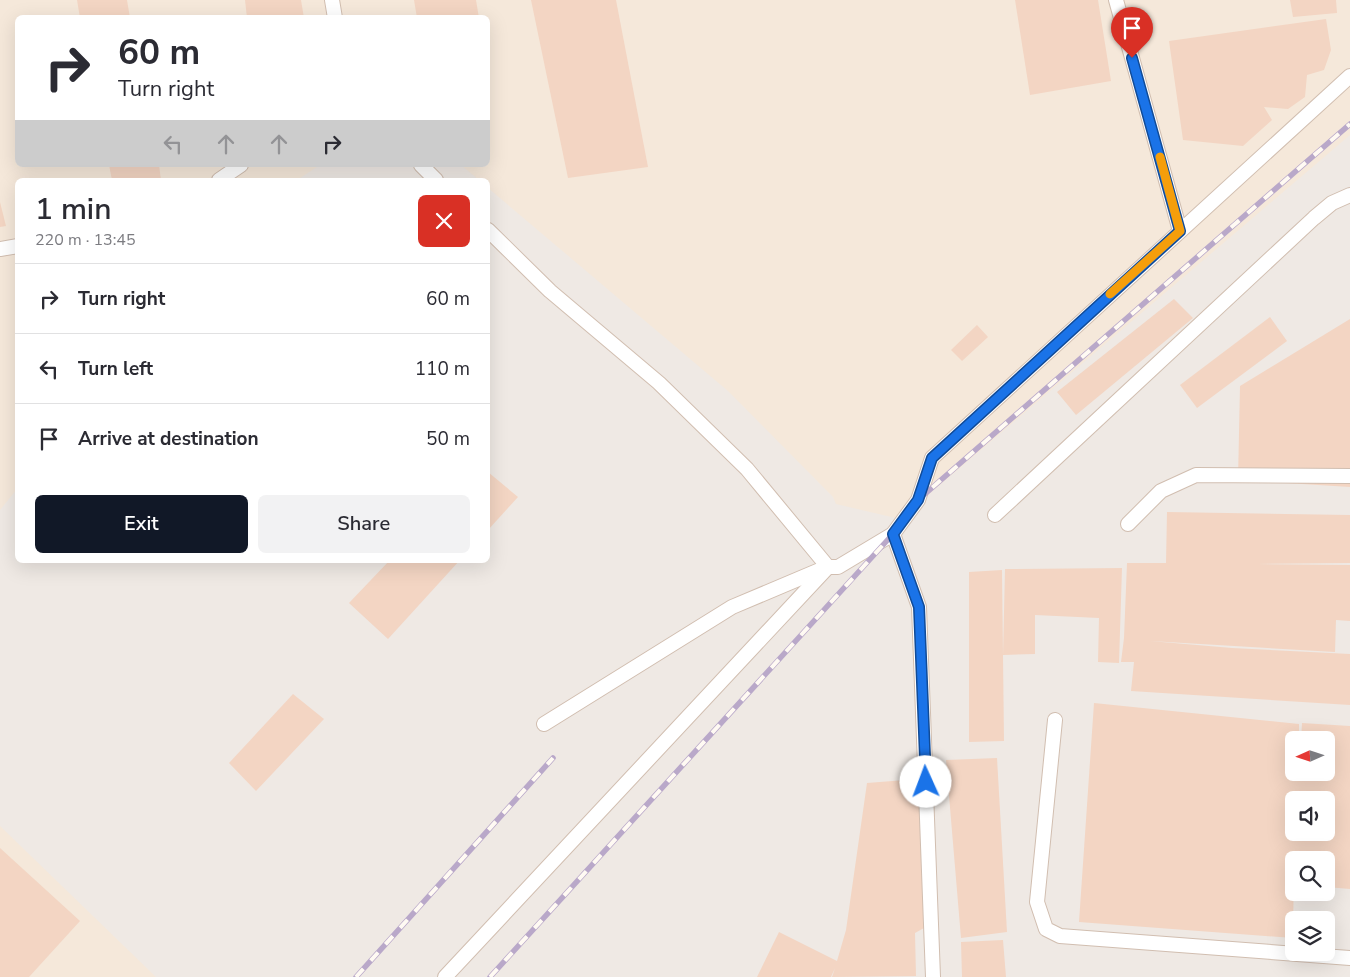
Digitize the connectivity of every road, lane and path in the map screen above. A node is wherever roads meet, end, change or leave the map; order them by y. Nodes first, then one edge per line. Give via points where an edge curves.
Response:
1 (332, 0) edge
2 (1116, 0) edge
3 (334, 15) edge
4 (1350, 76) edge
5 (238, 167) edge
6 (423, 167) edge
7 (221, 178) edge
8 (434, 178) edge
9 (1350, 195) edge
10 (1180, 231) junction
11 (490, 232) edge
12 (15, 246) edge
13 (0, 249) edge
14 (1350, 476) edge
15 (995, 515) dead end
16 (1128, 524) dead end
17 (893, 534) junction
18 (828, 567) junction
19 (1054, 720) dead end
20 (544, 724) dead end
21 (1350, 958) edge
22 (445, 977) edge
23 (934, 977) edge

1 - 3 lane
2 - 10 lane
4 - 10 lane
5 - 7 lane
6 - 8 lane
9 - 15 lane via 1332,202 1314,218
10 - 17 lane via 932,458 918,500
11 - 18 lane via 550,291 659,383 747,468
12 - 13 lane
14 - 16 lane via 1196,475 1161,491
17 - 18 lane via 838,567
17 - 23 lane via 919,607
18 - 20 lane via 732,607
18 - 22 lane
19 - 21 lane via 1037,902 1046,929 1060,936

